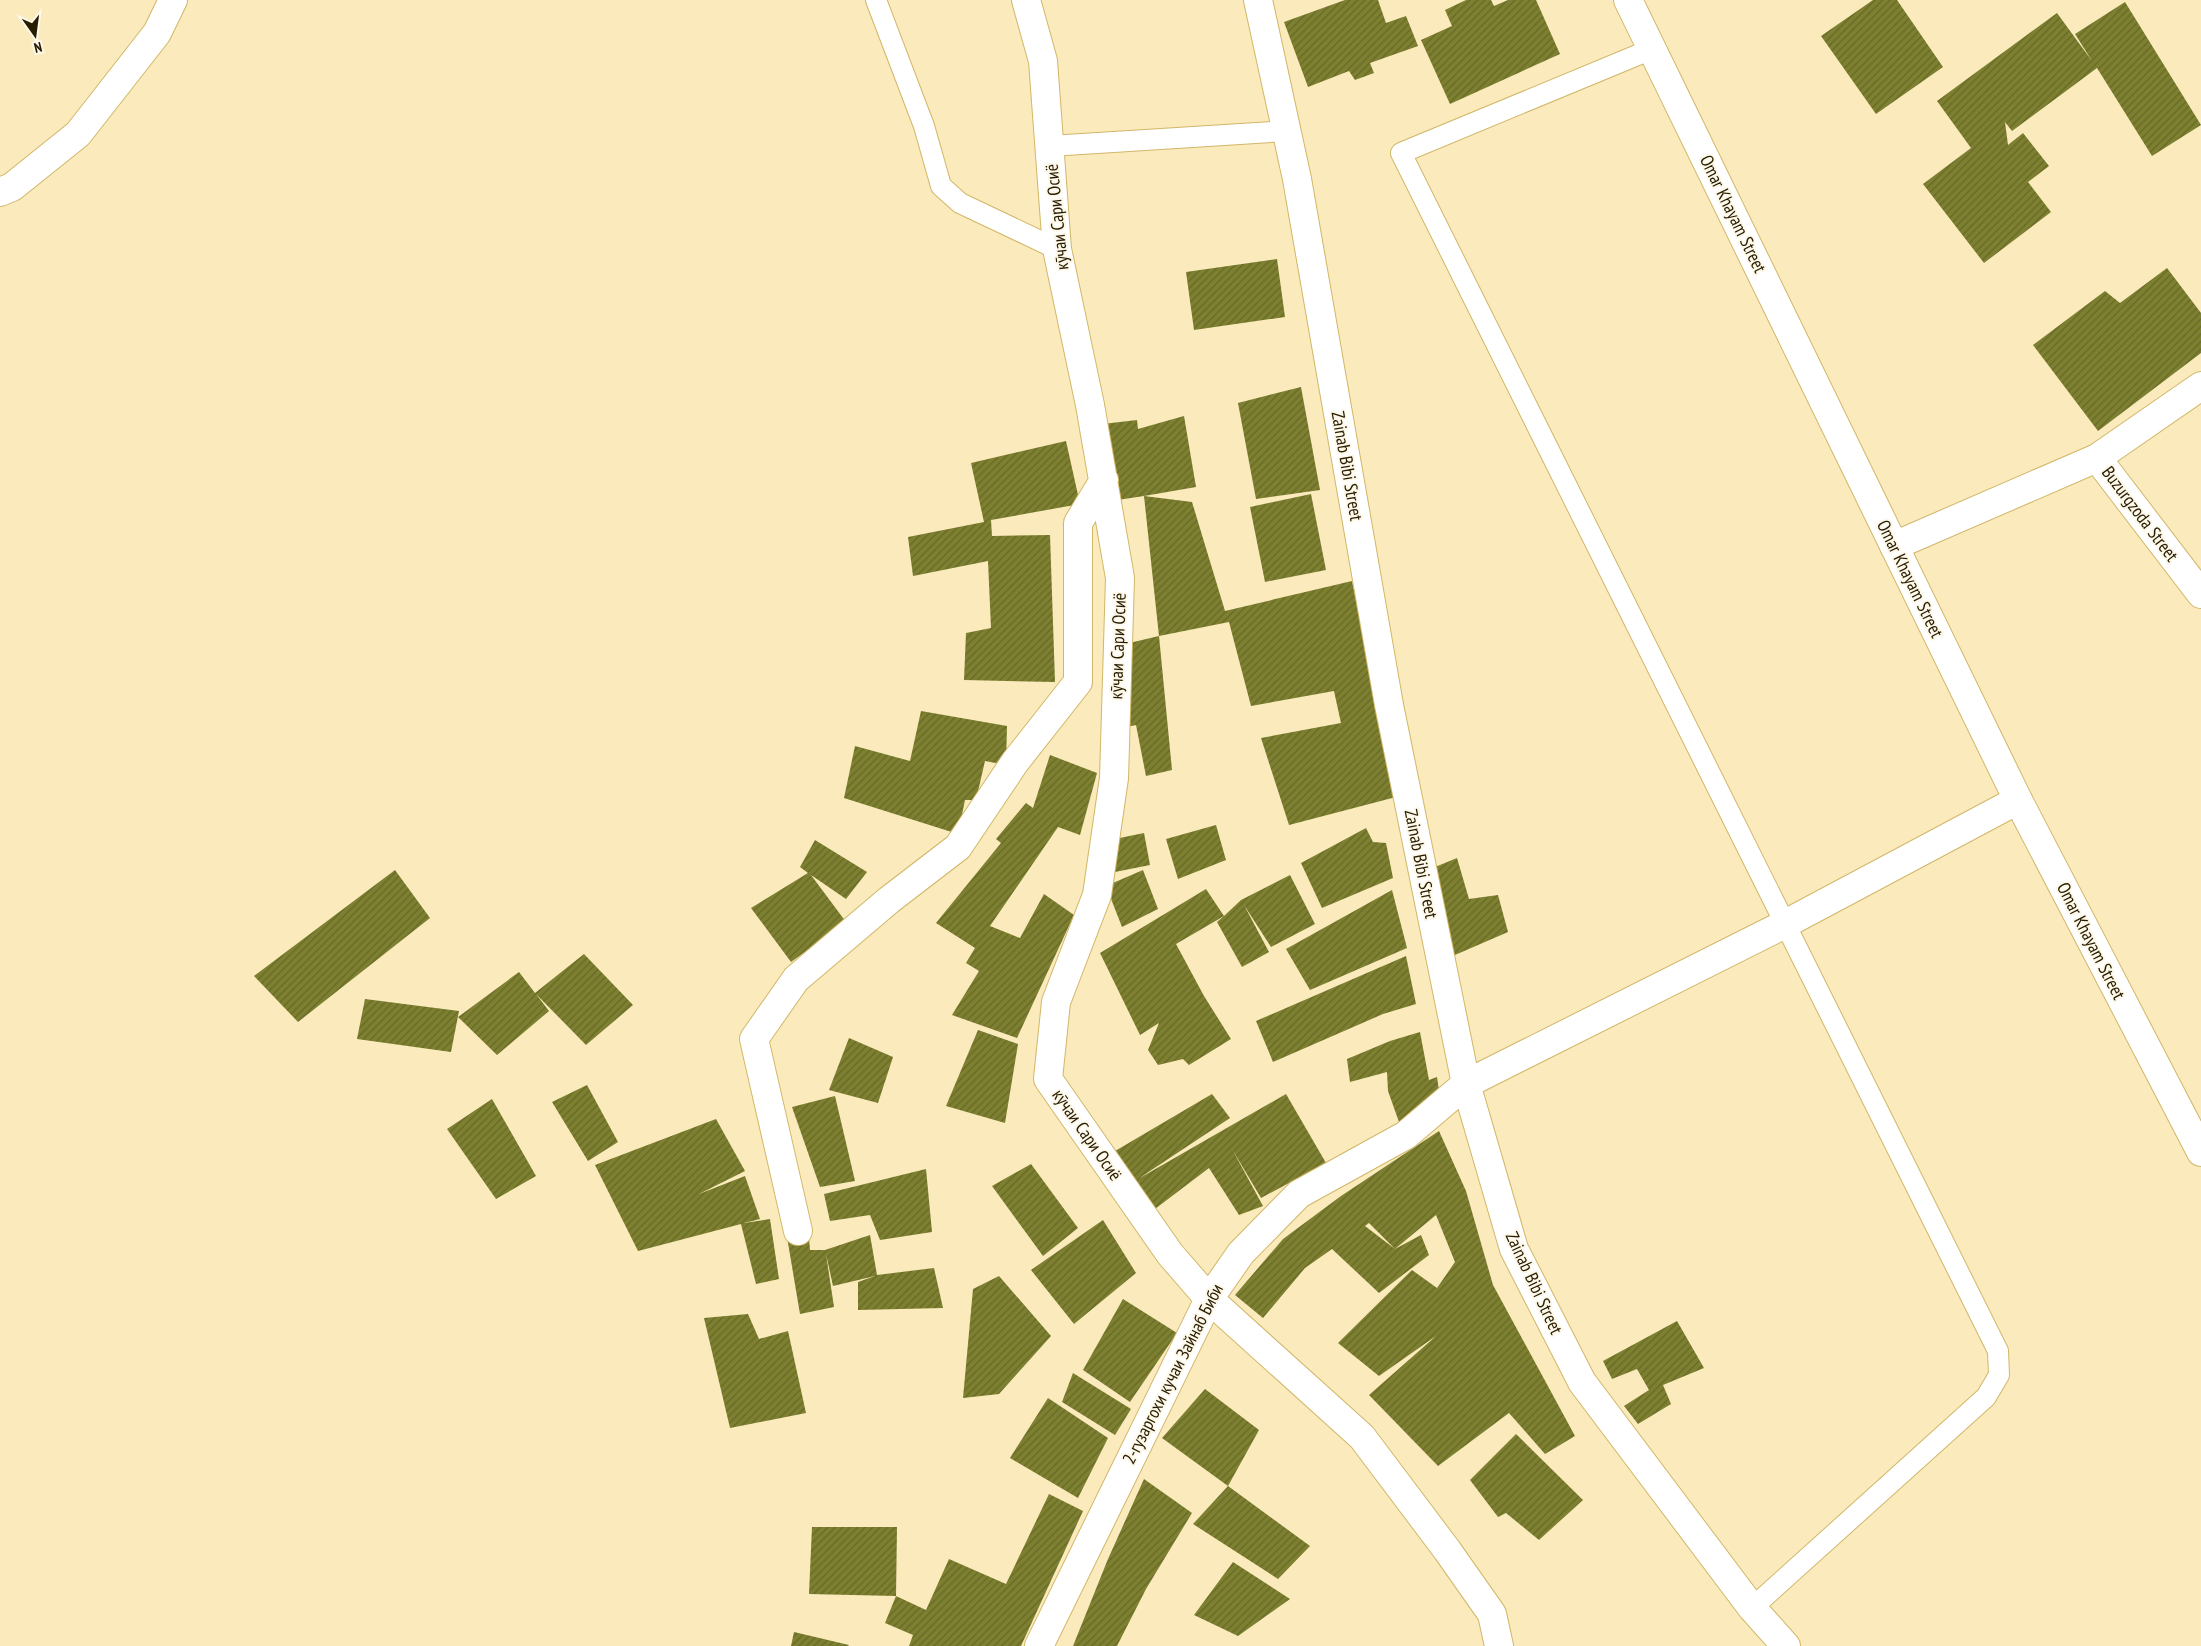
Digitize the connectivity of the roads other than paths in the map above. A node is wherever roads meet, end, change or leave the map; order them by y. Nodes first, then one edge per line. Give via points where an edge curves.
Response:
1 (173, 0) edge
2 (876, 0) edge
3 (1026, 0) edge
4 (1258, 0) edge
5 (1628, 0) edge
6 (1652, 49) junction
7 (1287, 131) junction
8 (1050, 146) junction
9 (0, 192) edge
10 (1057, 249) junction
11 (2201, 386) edge
12 (2097, 458) junction
13 (1104, 480) junction
14 (1894, 546) junction
15 (2201, 594) edge
16 (2018, 800) junction
17 (1785, 924) junction
18 (1466, 1084) junction
19 (2201, 1152) edge
20 (798, 1231) dead end
21 (1209, 1298) junction
22 (1752, 1608) junction
23 (1039, 1646) edge
24 (1499, 1646) edge
25 (1786, 1646) edge

1 - 9 street via 157,34 78,134 12,187
2 - 10 lane via 924,126 941,186 960,203
3 - 8 street, кӯчаи Сари Осиё via 1043,61
4 - 7 street, Zainab Bibi Street
5 - 6 street, Omar Khayam Street
6 - 14 street, Omar Khayam Street
6 - 17 lane via 1401,153
7 - 8 lane
7 - 18 street, Zainab Bibi Street via 1391,714
8 - 10 street, кӯчаи Сари Осиё
10 - 13 street, кӯчаи Сари Осиё
11 - 12 street
12 - 14 street
12 - 15 street, Buzurgzoda Street
13 - 20 street via 1078,523 1078,682 1015,762 958,847 796,979 754,1038
13 - 21 street, кӯчаи Сари Осиё via 1120,578 1114,778 1097,895 1056,1002 1048,1079 1170,1254
14 - 16 street, Omar Khayam Street
16 - 17 street, 2-гузаргохи кучаи Зайнаб Биби
16 - 19 street, Omar Khayam Street
17 - 18 street, 2-гузаргохи кучаи Зайнаб Биби
17 - 22 lane via 1998,1351 1999,1375 1986,1397
18 - 21 street, 2-гузаргохи кучаи Зайнаб Биби via 1406,1135 1299,1194 1240,1253
18 - 22 street, Zainab Bibi Street via 1514,1249 1582,1382
21 - 23 street, 2-гузаргохи кучаи Зайнаб Биби
21 - 24 street, кӯчаи Сари Осиё via 1362,1438 1492,1614
22 - 25 street, Zainab Bibi Street

